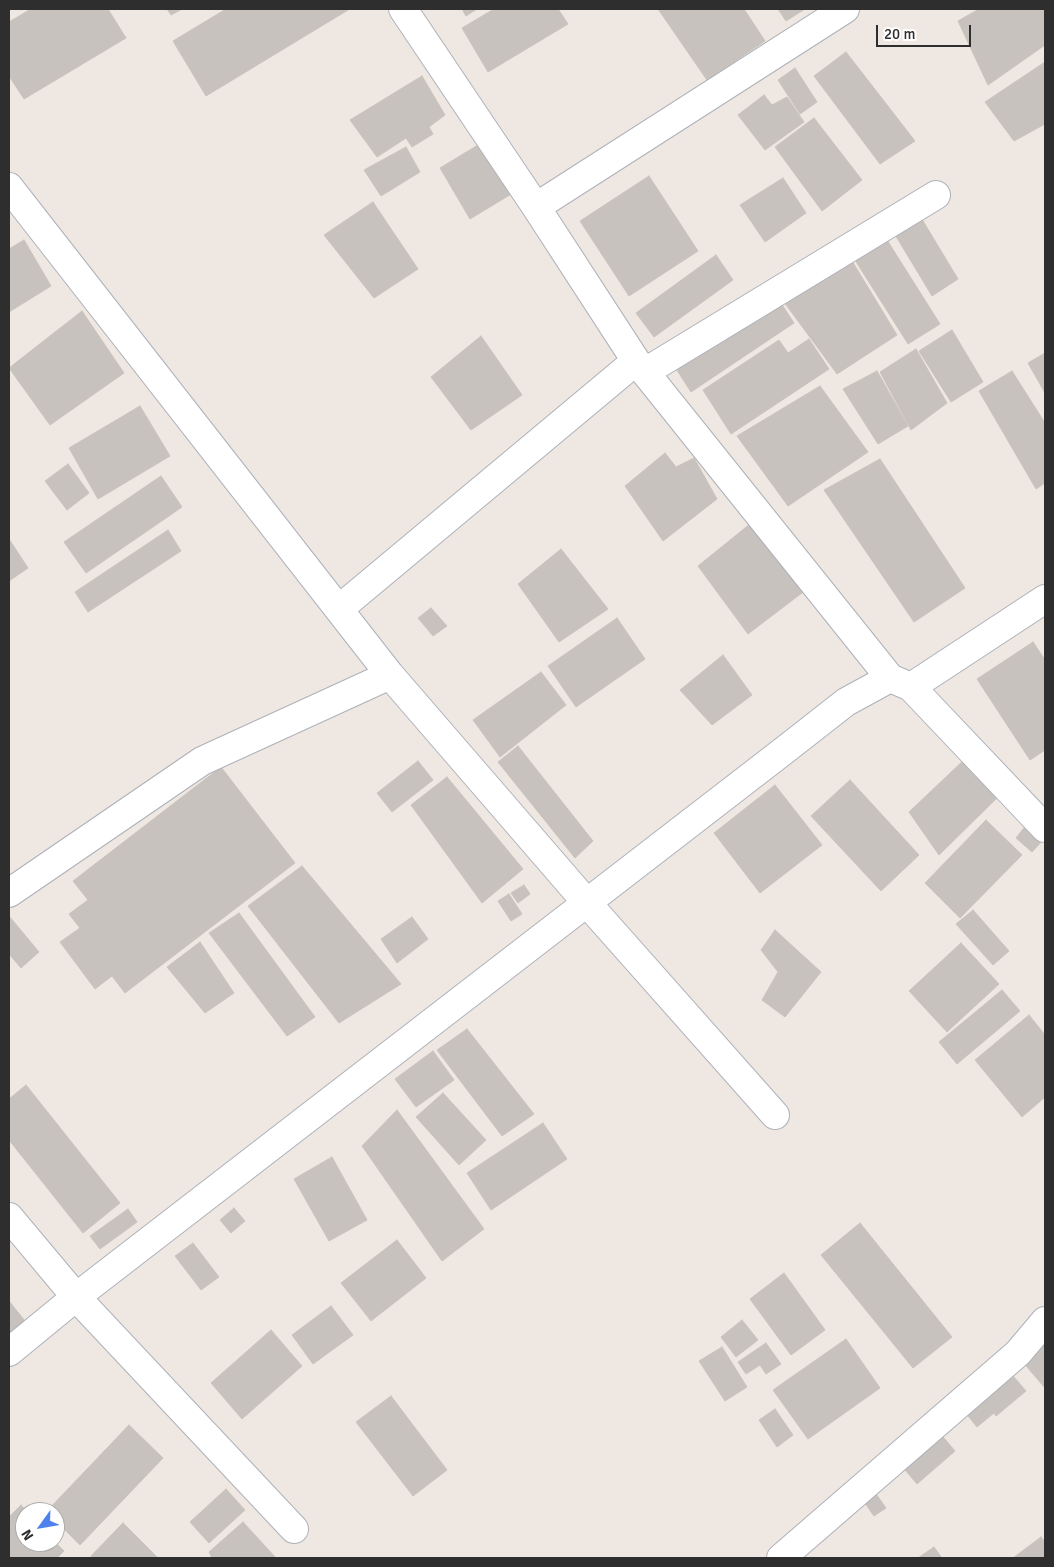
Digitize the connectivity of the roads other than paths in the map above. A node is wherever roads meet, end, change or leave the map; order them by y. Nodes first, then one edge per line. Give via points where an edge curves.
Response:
1 (403, 9) edge
2 (845, 9) edge
3 (9, 187) edge
4 (936, 195) dead end
5 (536, 207) junction
6 (641, 366) junction
7 (1045, 599) edge
8 (339, 609) junction
9 (390, 675) junction
10 (900, 682) junction
11 (1045, 828) edge
12 (9, 893) edge
13 (587, 903) junction
14 (775, 1115) dead end
15 (9, 1217) edge
16 (76, 1297) junction
17 (1045, 1321) edge
18 (9, 1352) edge
19 (294, 1529) dead end
20 (781, 1558) edge

1 - 5 street
2 - 5 street
3 - 8 street
4 - 6 street
5 - 6 street
6 - 8 street
6 - 10 street
7 - 10 street
8 - 9 street
9 - 12 street via 202,761
9 - 13 street
10 - 11 street
10 - 13 street via 846,702
13 - 14 street
13 - 16 street
15 - 16 street
16 - 18 street
16 - 19 street
17 - 20 street via 1018,1353

